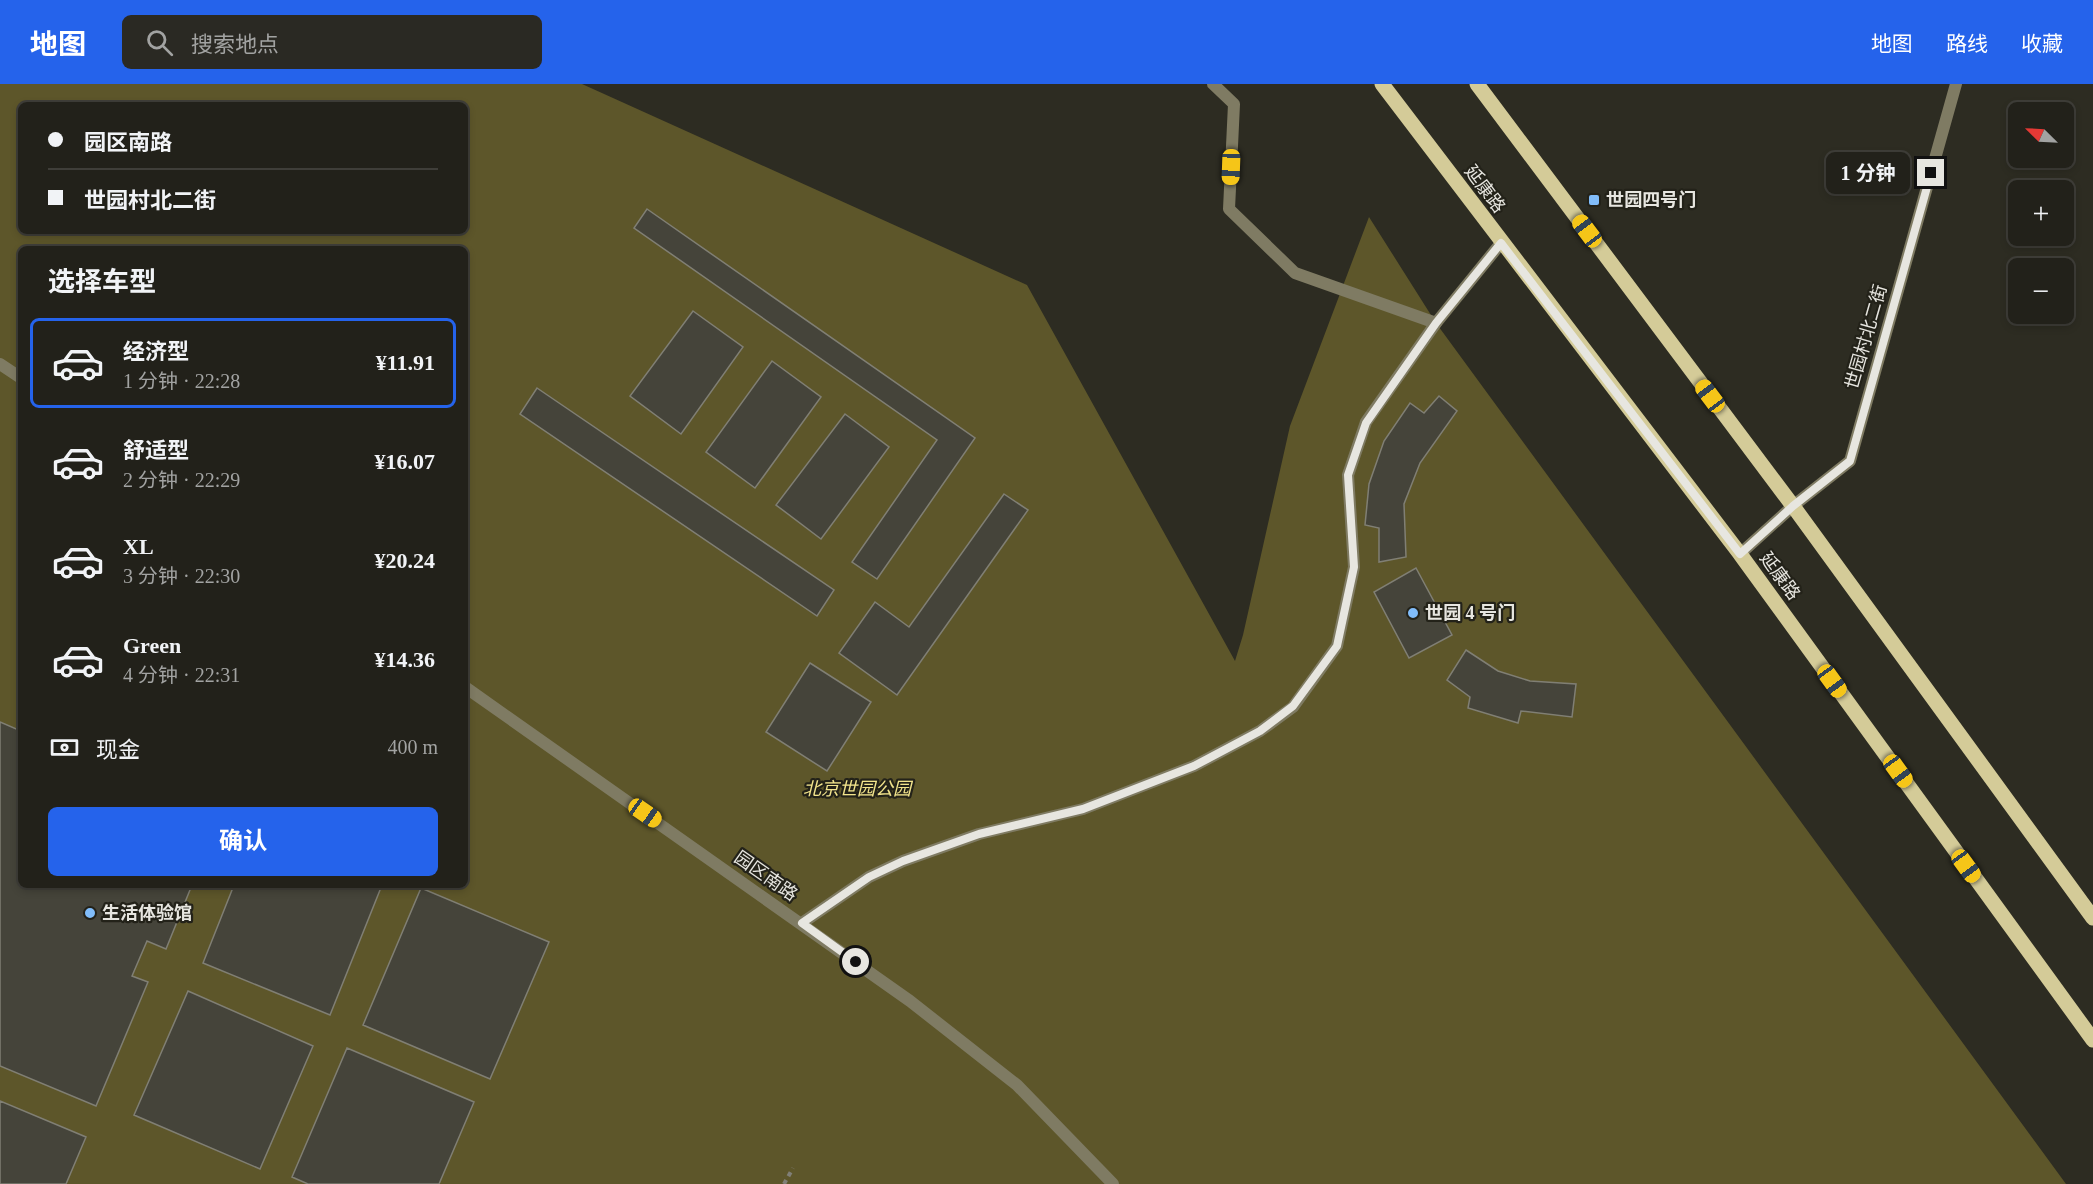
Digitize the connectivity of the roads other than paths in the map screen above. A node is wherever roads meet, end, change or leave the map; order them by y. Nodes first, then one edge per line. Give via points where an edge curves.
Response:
1 (1213, 84) edge
2 (1382, 84) edge
3 (1477, 84) edge
4 (1956, 84) edge
5 (1501, 243) junction
6 (1436, 323) junction
7 (0, 364) edge
8 (18, 376) edge
9 (1793, 506) junction
10 (1740, 554) junction
11 (468, 689) edge
12 (2093, 918) edge
13 (802, 923) junction
14 (2093, 1040) edge
15 (1113, 1184) edge

1 - 6 street via 1234,104 1229,209 1295,273
2 - 5 main road, 延康路
3 - 9 main road
4 - 9 street, 世园村北二街 via 1850,461
5 - 6 street
5 - 10 main road, 延康路
6 - 13 street via 1366,423 1348,475 1354,567 1337,646 1293,706 1260,731 1194,766 1083,809 979,834 903,861 869,877
7 - 8 street
9 - 10 street, 世园村北二街
9 - 12 main road
10 - 14 main road, 延康路
11 - 13 street, 园区南路
13 - 15 street, 园区南路 via 1017,1085

